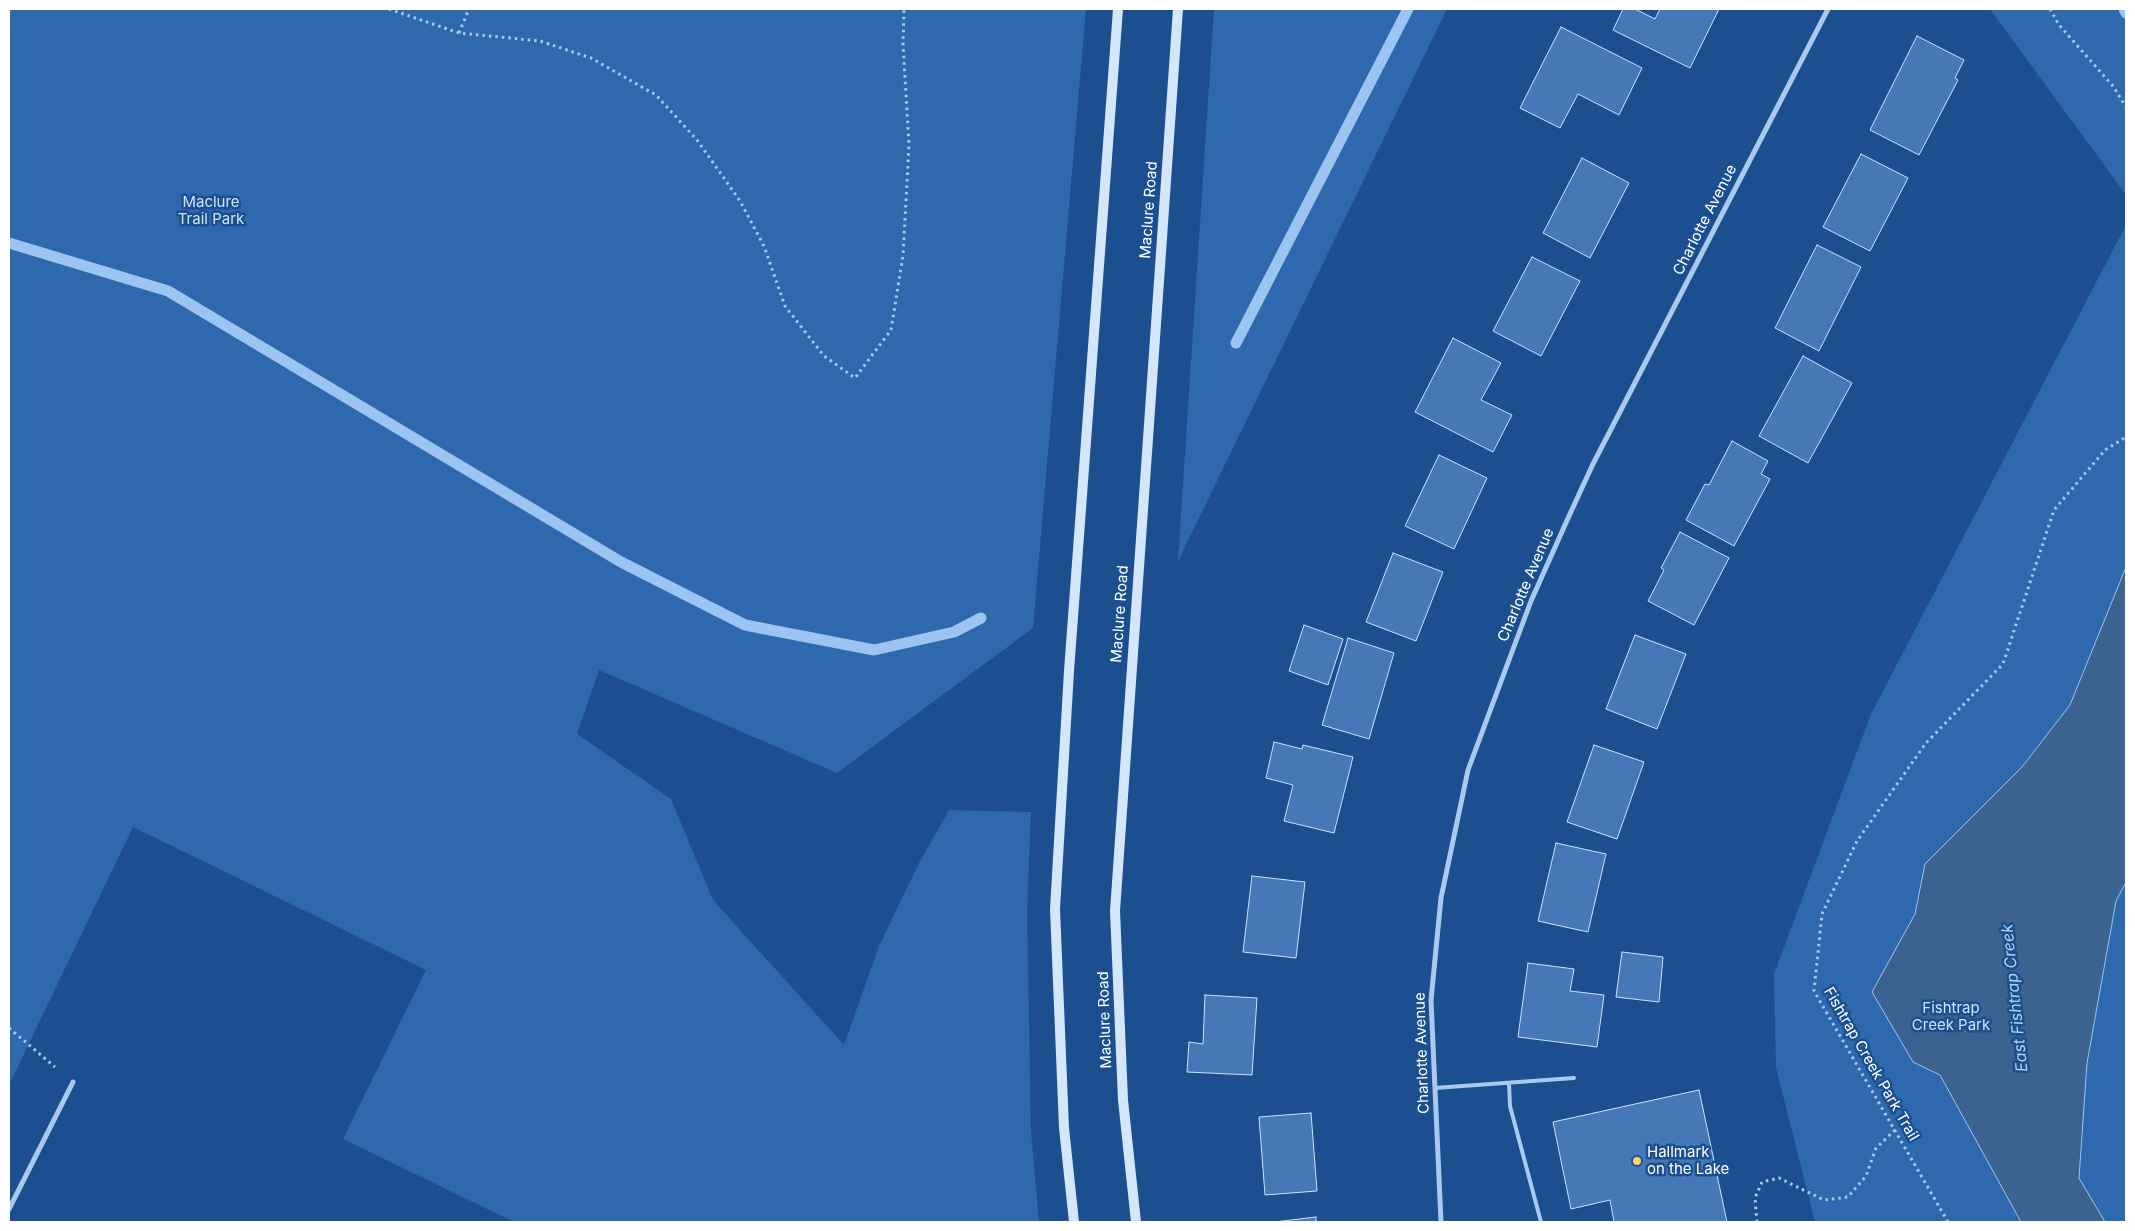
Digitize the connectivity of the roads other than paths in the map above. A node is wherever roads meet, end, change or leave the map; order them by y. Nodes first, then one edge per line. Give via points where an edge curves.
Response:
1 (1118, 9) edge
2 (1178, 9) edge
3 (1828, 9) edge
4 (1574, 1078) dead end
5 (72, 1082) road end
6 (1510, 1083) junction
7 (1435, 1088) junction
8 (9, 1209) edge
9 (1074, 1222) edge
10 (1136, 1222) edge
11 (1441, 1222) edge
12 (1541, 1222) edge

1 - 9 main road via 1068,671 1055,909 1064,1128
2 - 10 main road, Maclure Road via 1115,911 1123,1100
3 - 7 street, Charlotte Avenue via 1593,464 1531,601 1468,770 1440,898 1431,1000
4 - 6 lane
5 - 8 street
6 - 7 lane
6 - 12 lane via 1510,1106
7 - 11 street, Charlotte Avenue

